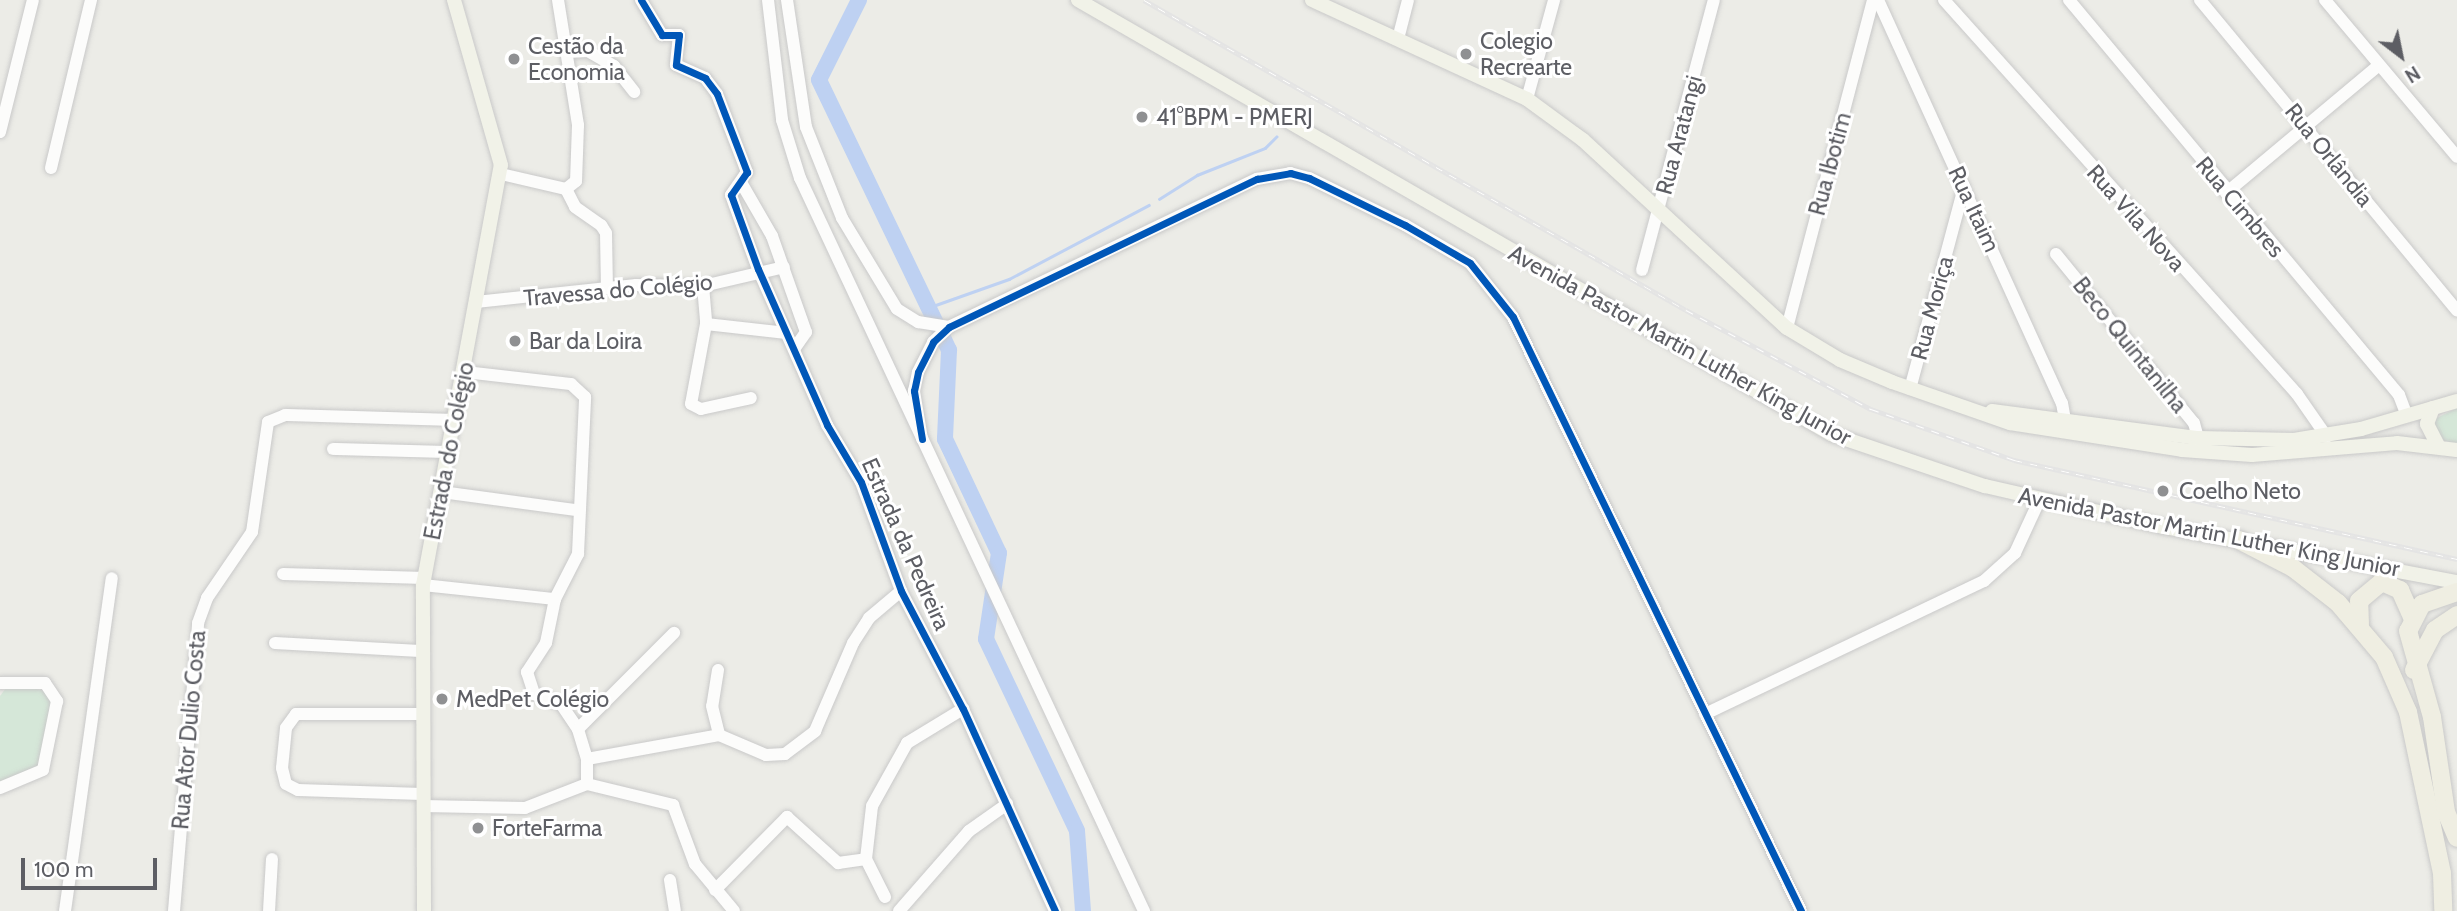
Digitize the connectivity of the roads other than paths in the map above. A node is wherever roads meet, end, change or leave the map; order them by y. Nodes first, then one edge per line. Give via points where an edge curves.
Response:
1 (33, 0) edge
2 (91, 0) edge
3 (454, 0) edge
4 (558, 0) edge
5 (641, 0) edge
6 (768, 0) edge
7 (787, 0) edge
8 (1078, 0) edge
9 (1312, 0) edge
10 (1408, 0) edge
11 (1554, 0) edge
12 (1714, 0) edge
13 (1876, 0) edge
14 (1944, 0) edge
15 (2069, 0) edge
16 (2200, 0) edge
17 (2325, 0) edge
18 (1398, 39) junction
19 (568, 51) junction
20 (2379, 65) junction
21 (634, 92) dead end
22 (1527, 99) junction
23 (2306, 126) junction
24 (806, 127) junction
25 (0, 132) edge
26 (785, 133) junction
27 (2457, 157) edge
28 (51, 168) dead end
29 (821, 168) junction
30 (501, 174) junction
31 (800, 178) junction
32 (1964, 187) junction
33 (738, 188) junction
34 (566, 189) junction
35 (2226, 193) junction
36 (1658, 211) junction
37 (2056, 254) dead end
38 (784, 267) junction
39 (758, 269) junction
40 (1642, 270) dead end
41 (703, 286) junction
42 (607, 288) junction
43 (476, 302) junction
44 (2457, 311) edge
45 (706, 324) junction
46 (942, 327) junction
47 (1787, 328) junction
48 (786, 333) junction
49 (794, 349) junction
50 (465, 372) junction
51 (1910, 389) junction
52 (751, 398) dead end
53 (2457, 401) edge
54 (2433, 408) junction
55 (1980, 411) junction
56 (2407, 416) junction
57 (457, 420) junction
58 (2065, 420) junction
59 (2327, 437) junction
60 (2198, 438) junction
61 (922, 439) junction
62 (2438, 446) junction
63 (333, 449) dead end
64 (2457, 450) edge
65 (450, 452) junction
66 (442, 492) junction
67 (2040, 499) junction
68 (576, 510) junction
69 (2239, 540) junction
70 (283, 574) dead end
71 (112, 578) dead end
72 (424, 582) junction
73 (2457, 582) edge
74 (901, 591) junction
75 (2457, 592) edge
76 (555, 599) junction
77 (2457, 615) edge
78 (2412, 617) junction
79 (2360, 625) junction
80 (674, 633) dead end
81 (275, 643) dead end
82 (420, 651) junction
83 (718, 670) dead end
84 (2415, 670) junction
85 (0, 683) edge
86 (963, 709) junction
87 (2408, 712) junction
88 (420, 714) junction
89 (1705, 714) junction
90 (578, 729) junction
91 (719, 734) junction
92 (587, 759) junction
93 (587, 783) junction
94 (0, 788) edge
95 (423, 800) junction
96 (1007, 804) junction
97 (2457, 838) edge
98 (272, 859) dead end
99 (866, 859) junction
100 (670, 880) dead end
101 (2444, 886) junction
102 (715, 890) junction
103 (885, 897) dead end
104 (2457, 902) edge
105 (65, 911) edge
106 (174, 911) edge
107 (269, 911) edge
108 (424, 911) edge
109 (674, 911) edge
110 (734, 911) edge
111 (900, 911) edge
112 (1055, 911) edge
113 (1144, 911) edge
114 (1801, 911) edge
115 (2443, 911) edge

1 - 25 street
2 - 28 street
3 - 30 main road, Estrada do Colégio
4 - 19 street
5 - 33 street via 662,36 679,35 676,65 705,78 717,94 747,172
6 - 26 street
7 - 24 street
8 - 67 main road, Avenida Pastor Martin Luther King Junior via 1831,434
9 - 18 main road
10 - 18 street
11 - 22 street
12 - 36 street, Rua Aratangi
13 - 32 street, Rua Itaim
13 - 47 street, Rua Ibotim
14 - 59 street, Rua Vila Nova via 2305,404
15 - 35 street, Rua Cimbres
16 - 23 street, Rua Orlândia
17 - 20 street
18 - 22 main road
19 - 21 street via 588,51 614,66
19 - 34 street via 577,174
20 - 23 street
20 - 27 street
22 - 36 main road via 1583,140
23 - 35 street
23 - 44 street, Rua Orlândia
24 - 26 street
24 - 29 street
26 - 31 street
29 - 31 street
29 - 46 street via 842,218 887,297 907,316
30 - 34 street
30 - 43 main road, Estrada do Colégio
31 - 61 street
32 - 51 street, Rua Moriça
32 - 58 street, Rua Itaim via 2062,402
33 - 38 street
33 - 39 street, Estrada da Pedreira
34 - 42 street via 575,207 607,233
35 - 56 street, Rua Cimbres via 2399,395
36 - 40 street, Rua Aratangi
36 - 47 main road
37 - 60 street, Beco Quintanilha via 2194,423
38 - 39 street, Travessa do Colégio
38 - 49 street via 806,332
39 - 41 street, Travessa do Colégio
39 - 48 street, Estrada da Pedreira
41 - 42 street, Travessa do Colégio
41 - 45 street
42 - 43 street, Travessa do Colégio
43 - 50 main road, Estrada do Colégio
45 - 48 street
45 - 52 street via 693,408
46 - 61 street via 914,390
46 - 89 street via 1273,174 1309,178 1405,225 1470,263 1502,298
47 - 51 main road via 1840,360
48 - 49 street, Estrada da Pedreira
49 - 74 street, Estrada da Pedreira via 827,425 861,482
50 - 57 main road, Estrada do Colégio
50 - 68 street via 580,390 585,397
51 - 55 main road
53 - 54 main road
54 - 56 main road
54 - 62 main road via 2427,424
55 - 58 main road
55 - 62 main road via 2055,432 2214,454 2278,454 2357,444
56 - 59 main road
57 - 65 main road, Estrada do Colégio
57 - 106 street, Rua Ator Dulio Costa via 285,415 268,422 252,532 207,598 198,623
58 - 60 main road
59 - 60 main road
61 - 113 street
62 - 64 main road
63 - 65 street
65 - 66 main road, Estrada do Colégio
66 - 68 street
66 - 72 main road, Estrada do Colégio
67 - 69 main road, Avenida Pastor Martin Luther King Junior
67 - 89 street via 2015,553 1984,581
68 - 76 street via 575,564
69 - 73 main road, Avenida Pastor Martin Luther King Junior
69 - 79 highway via 2292,568
70 - 72 street
71 - 105 street
72 - 76 street
72 - 82 main road, Estrada do Colégio
74 - 86 street, Estrada da Pedreira
74 - 91 street via 869,618 815,731 797,748 766,755
75 - 78 highway via 2429,600
76 - 90 street via 546,643 527,672 534,694 561,705
77 - 84 highway via 2431,636
78 - 79 highway via 2400,590 2382,582 2359,601
78 - 84 highway via 2408,636
79 - 87 highway via 2384,657
80 - 90 street
81 - 82 street
82 - 88 main road, Estrada do Colégio
83 - 91 street via 712,706
84 - 87 highway
84 - 97 highway via 2432,717 2446,812
85 - 94 street via 45,683 57,701 43,770
86 - 96 street, Estrada da Pedreira
86 - 99 street via 903,749 869,815
87 - 101 highway
88 - 95 main road, Estrada do Colégio
88 - 95 street via 296,714 286,728 282,768 286,783 298,790
89 - 114 street
90 - 92 street
91 - 92 street
92 - 93 street
93 - 95 street via 525,808
93 - 102 street via 673,805 695,864
95 - 108 main road, Estrada do Colégio
96 - 111 street via 963,837
96 - 112 street, Estrada da Pedreira
98 - 107 street
99 - 102 street via 838,863 787,817
99 - 103 street
100 - 109 street
101 - 104 highway
101 - 115 highway
102 - 110 street

